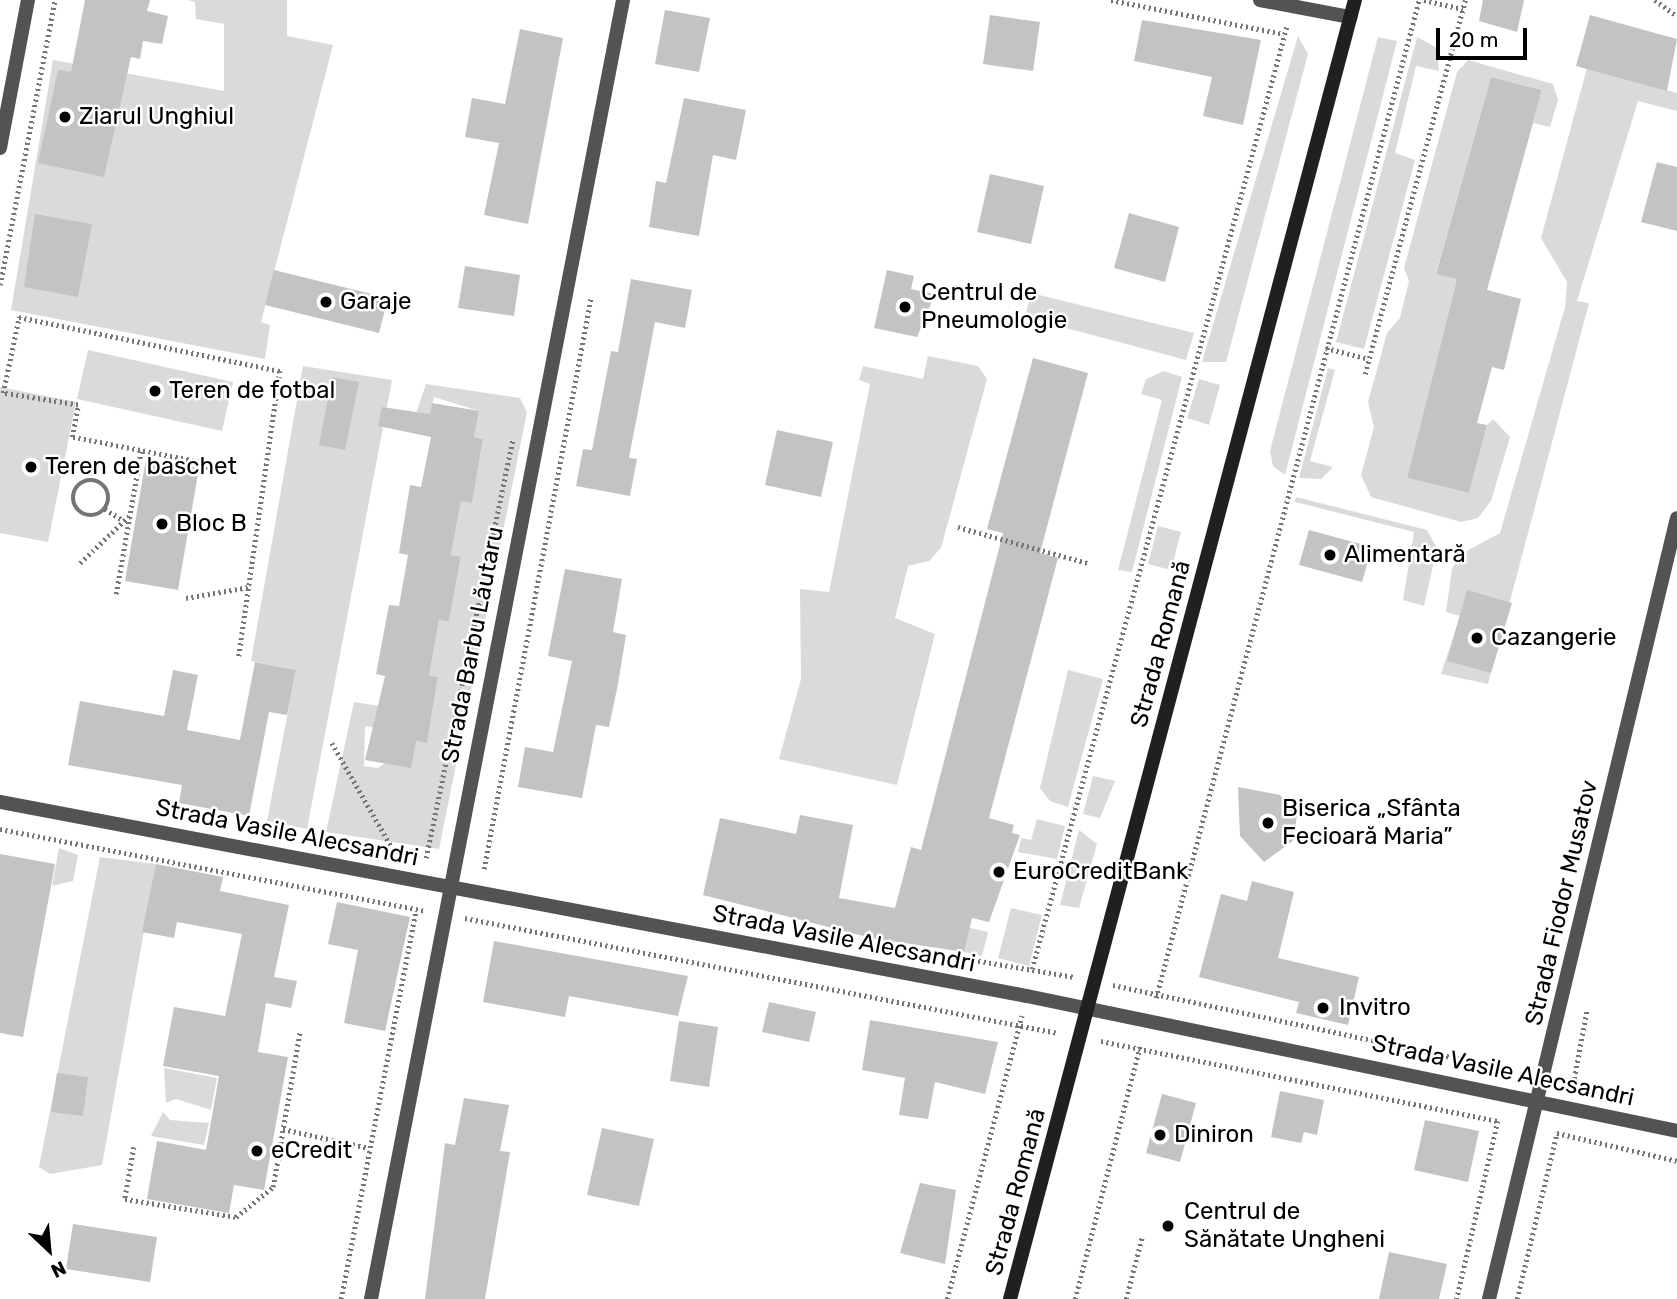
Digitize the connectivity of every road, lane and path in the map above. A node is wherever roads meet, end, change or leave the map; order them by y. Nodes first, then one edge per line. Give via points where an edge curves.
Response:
1 (28, 0) edge
2 (55, 0) edge
3 (623, 0) edge
4 (1111, 0) edge
5 (1260, 0) edge
6 (1355, 0) edge
7 (1421, 0) edge
8 (1465, 0) edge
9 (1655, 0) edge
10 (1292, 6) junction
11 (1463, 9) junction
12 (1677, 16) edge
13 (1350, 18) junction
14 (1284, 34) junction
15 (0, 148) edge
16 (0, 285) edge
17 (593, 285) dead end
18 (1326, 348) junction
19 (1369, 359) junction
20 (1366, 374) dead end
21 (514, 430) dead end
22 (141, 450) junction
23 (206, 470) dead end
24 (105, 509) junction
25 (130, 516) junction
26 (1677, 518) edge
27 (124, 521) junction
28 (958, 527) dead end
29 (80, 563) dead end
30 (1088, 563) dead end
31 (249, 587) junction
32 (116, 594) dead end
33 (186, 598) dead end
34 (239, 656) dead end
35 (332, 743) dead end
36 (0, 802) edge
37 (3, 830) edge
38 (0, 835) edge
39 (395, 853) dead end
40 (426, 858) dead end
41 (484, 869) dead end
42 (447, 887) junction
43 (416, 909) junction
44 (442, 914) junction
45 (1027, 996) junction
46 (1157, 996) junction
47 (1088, 1008) junction
48 (1587, 1009) dead end
49 (1149, 1021) junction
50 (1020, 1025) junction
51 (300, 1031) dead end
52 (1081, 1037) junction
53 (1140, 1048) junction
54 (1509, 1069) dead end
55 (1583, 1086) dead end
56 (1538, 1101) junction
57 (283, 1129) junction
58 (1677, 1131) edge
59 (134, 1147) dead end
60 (369, 1148) junction
61 (1677, 1161) edge
62 (1142, 1237) dead end
63 (341, 1299) edge
64 (371, 1299) edge
65 (947, 1299) edge
66 (1010, 1299) edge
67 (1075, 1299) edge
68 (1126, 1299) edge
69 (1457, 1299) edge
70 (1489, 1299) edge
71 (1517, 1299) edge

1 - 15 street
2 - 16 path
3 - 42 street, Strada Barbu Lăutaru
4 - 14 path
5 - 10 street
6 - 13 main road, Strada Romană
7 - 11 path
7 - 18 path
8 - 11 path
9 - 12 path
10 - 13 street
10 - 14 path
11 - 19 path
13 - 47 main road, Strada Romană
14 - 45 path
17 - 41 path
18 - 19 path
18 - 46 path
19 - 20 path
21 - 40 path
22 - 23 path via 199,462
22 - 25 path
22 - 31 path via 72,437 78,405 3,393 19,317 280,371
24 - 24 path via 95,516 78,511 72,500 79,484 96,480 106,487
24 - 27 path
25 - 27 path
25 - 32 path
26 - 56 street, Strada Fiodor Musatov
27 - 29 path
28 - 30 path
31 - 33 path
31 - 34 path
35 - 39 path
36 - 42 street, Strada Vasile Alecsandri
37 - 38 path
37 - 43 path
42 - 44 street, Strada Barbu Lăutaru
42 - 45 street, Strada Vasile Alecsandri
43 - 44 path
43 - 60 path
44 - 50 path
44 - 64 street, Strada Barbu Lăutaru
45 - 47 street, Strada Vasile Alecsandri
45 - 50 path
46 - 49 path
46 - 54 path
47 - 49 street, Strada Vasile Alecsandri
47 - 52 main road, Strada Romană
48 - 55 path via 1570,1083
49 - 53 path
49 - 56 street, Strada Vasile Alecsandri
50 - 52 path
50 - 65 path
51 - 57 path
52 - 53 path
52 - 66 main road, Strada Romană
53 - 67 path
53 - 69 path via 1498,1121
56 - 58 street, Strada Vasile Alecsandri
56 - 70 street, Strada Fiodor Musatov
57 - 59 path via 273,1188 236,1217 125,1199
57 - 60 path
60 - 63 path
61 - 71 path via 1557,1133
62 - 68 path

